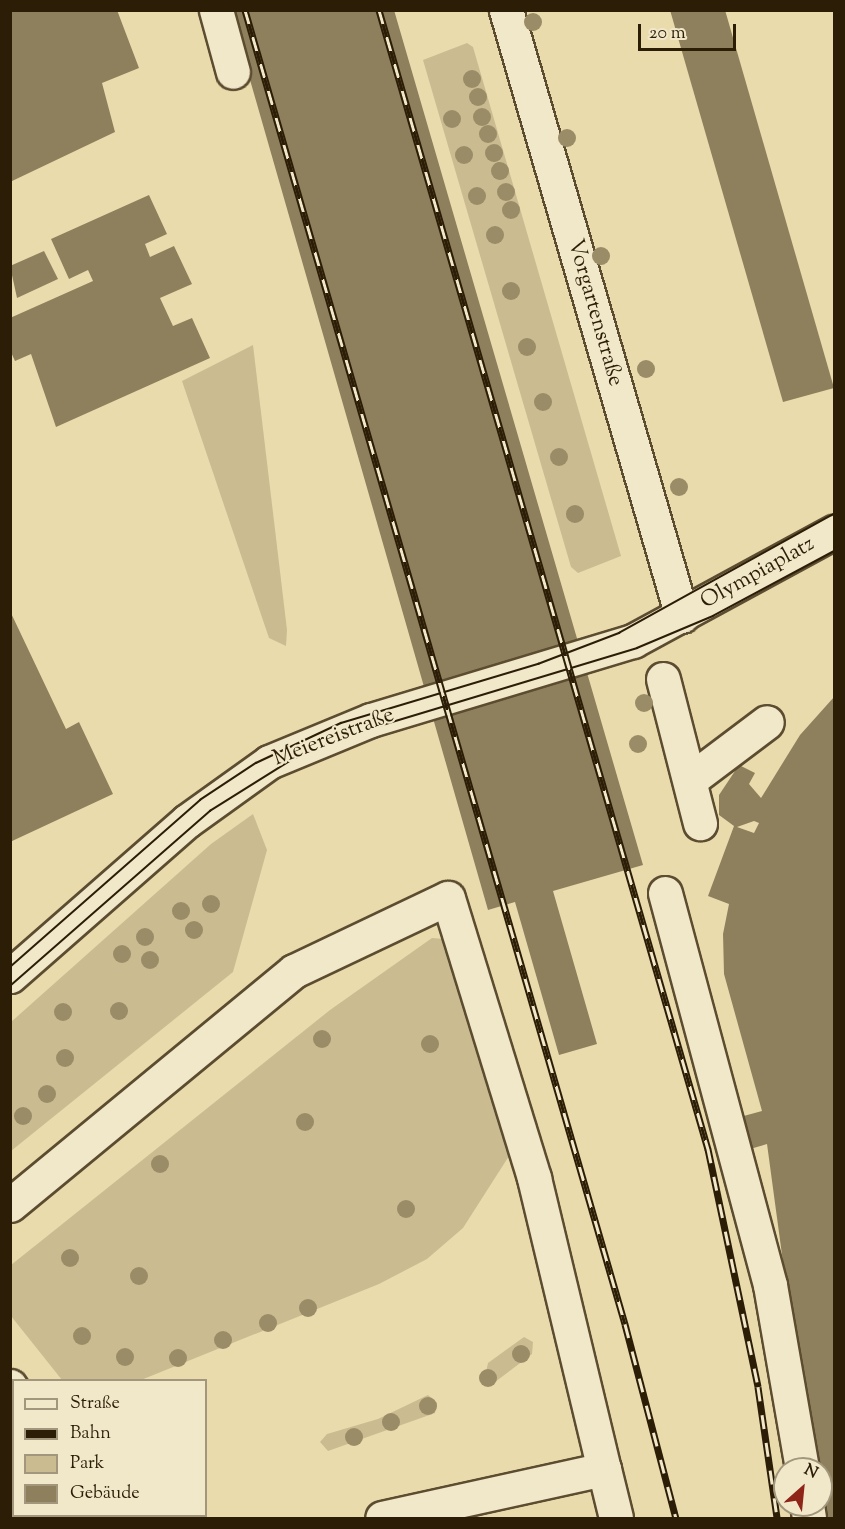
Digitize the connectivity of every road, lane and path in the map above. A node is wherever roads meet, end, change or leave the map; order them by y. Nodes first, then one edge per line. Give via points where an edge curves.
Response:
1 (216, 10) edge
2 (506, 10) edge
3 (233, 72) dead end
4 (834, 532) edge
5 (682, 616) junction
6 (663, 679) dead end
7 (767, 722) dead end
8 (690, 780) junction
9 (700, 823) dead end
10 (664, 893) dead end
11 (10, 976) edge
12 (10, 1205) edge
13 (800, 1457) edge
14 (604, 1469) junction
15 (382, 1518) edge
16 (616, 1518) edge

1 - 3 street
2 - 5 street, Vorgartenstraße
4 - 5 street, Olympiaplatz
5 - 11 street, Meiereistraße via 633,641 372,720 269,762 187,821
6 - 8 street
7 - 8 street
8 - 9 street
10 - 13 street via 770,1286
12 - 14 street via 294,971 448,897 534,1178
14 - 15 street
14 - 16 street

